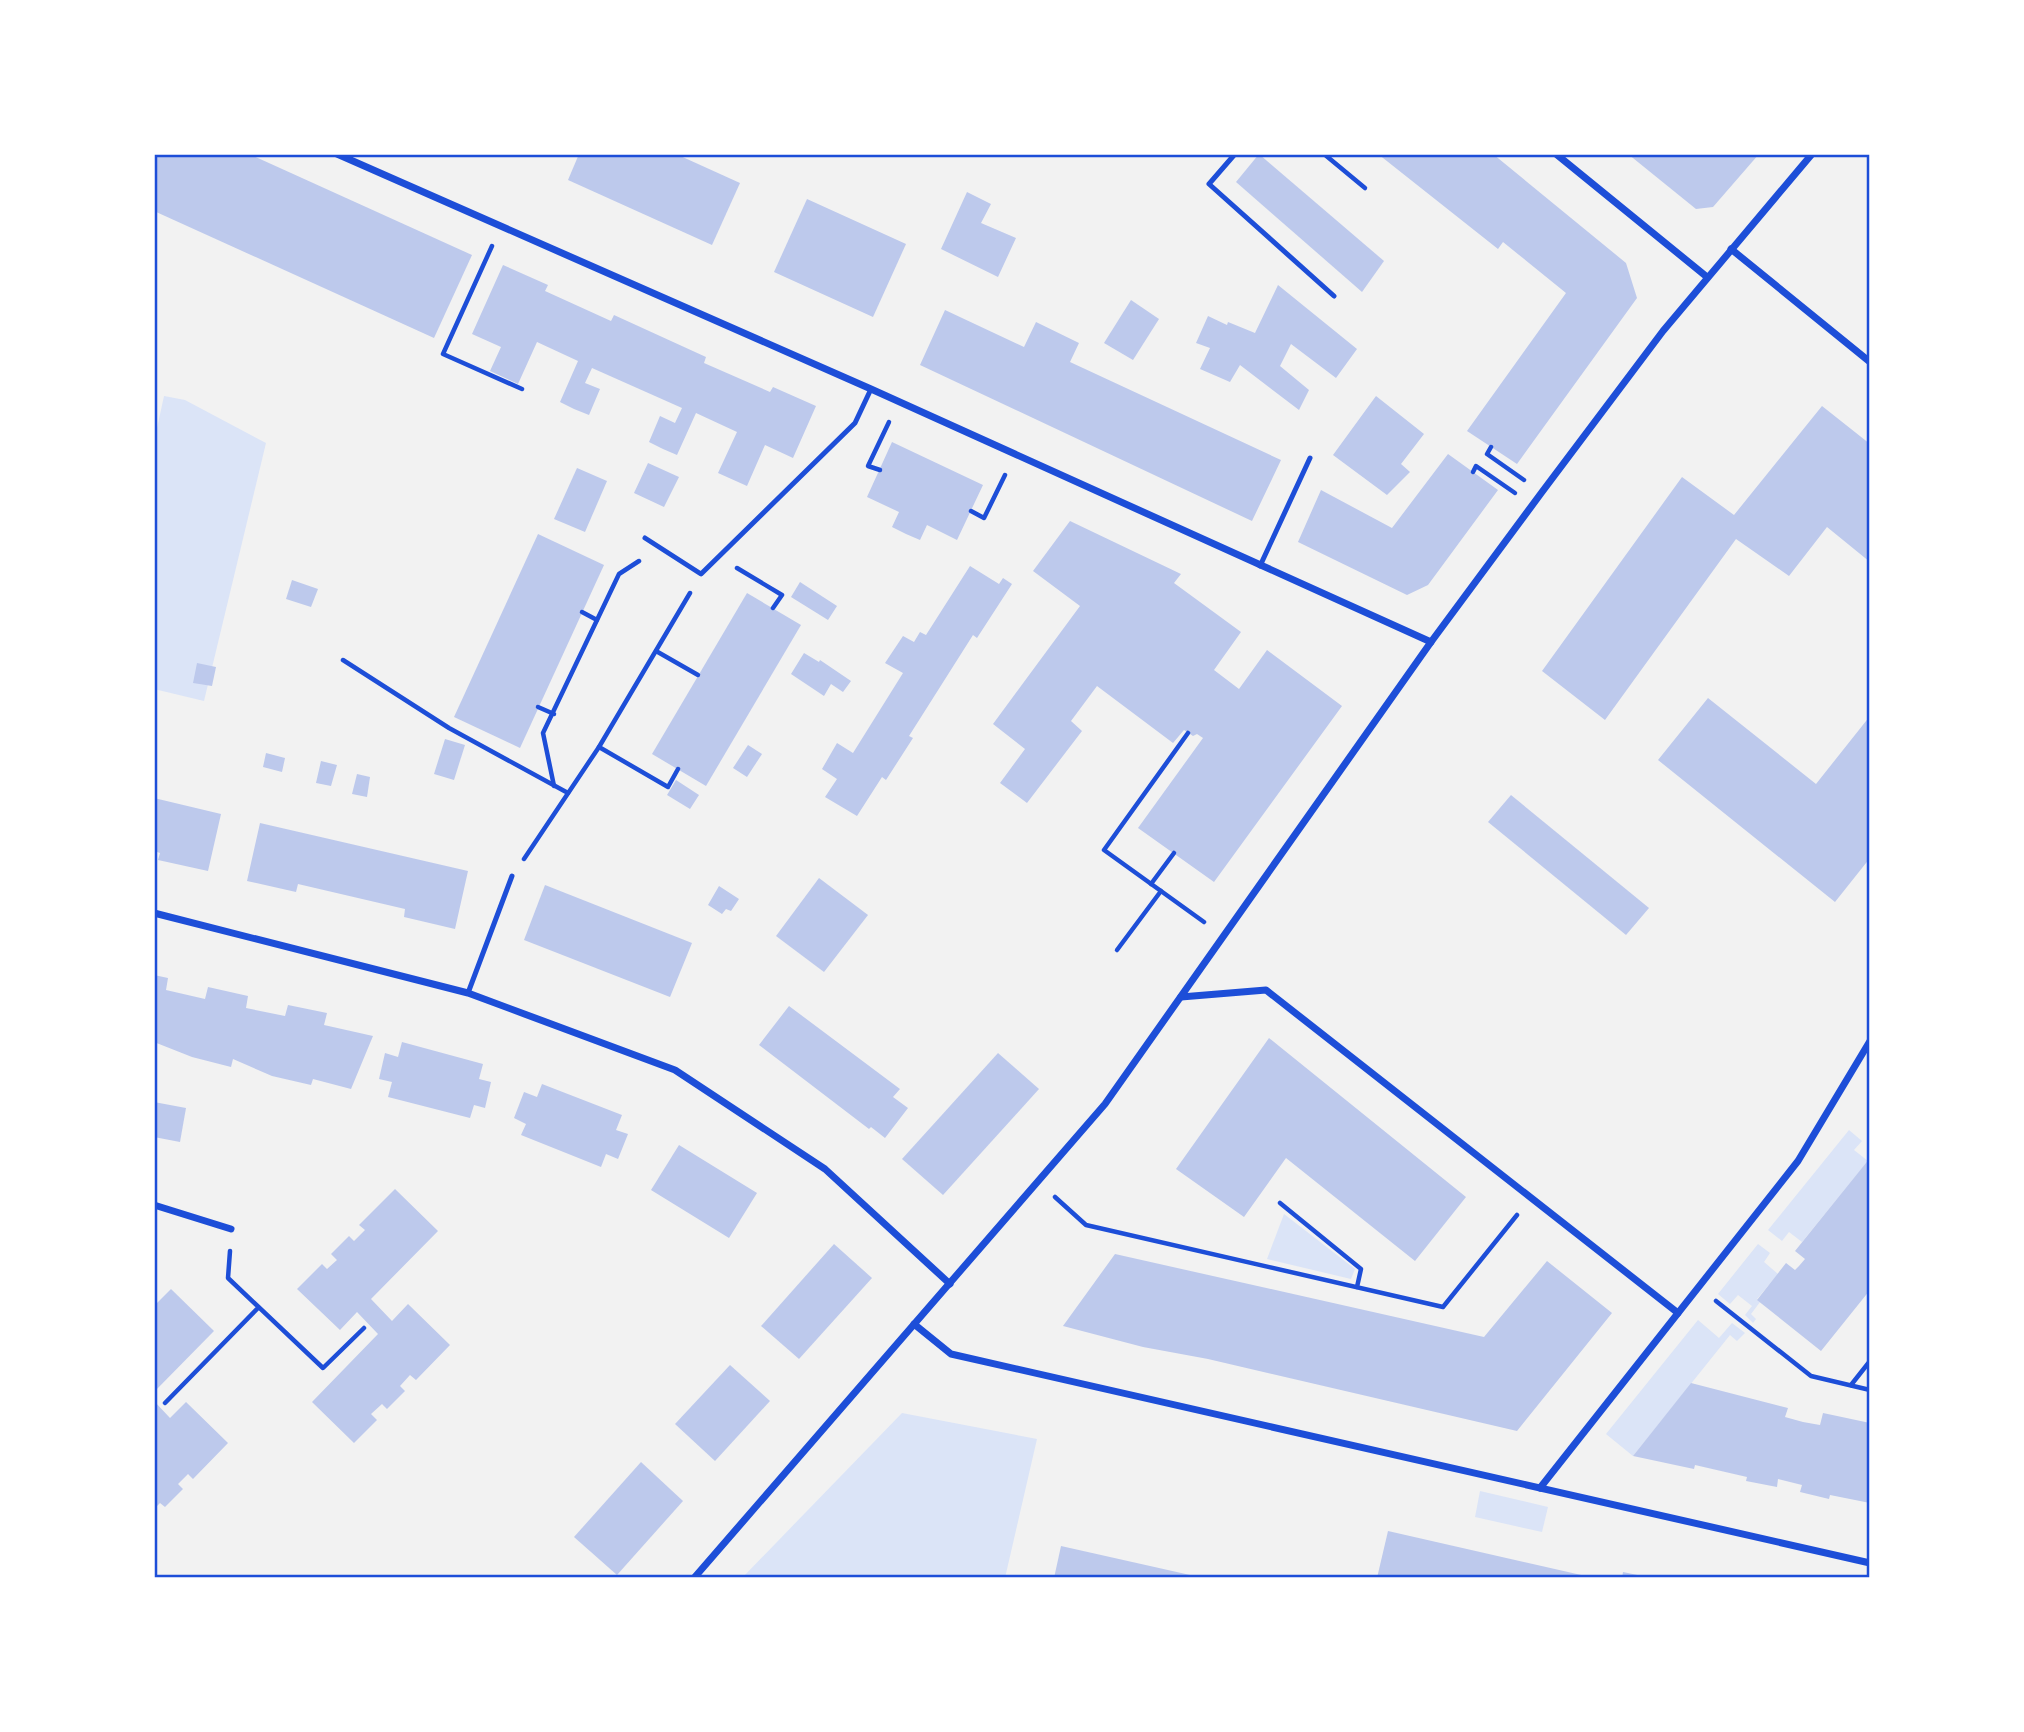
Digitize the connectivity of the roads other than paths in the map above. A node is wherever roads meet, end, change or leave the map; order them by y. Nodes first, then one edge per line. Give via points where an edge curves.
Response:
1 (337, 154) edge
2 (1235, 154) edge
3 (1556, 154) edge
4 (1812, 154) edge
5 (1731, 249) junction
6 (1707, 277) junction
7 (1334, 296) dead end
8 (1870, 362) edge
9 (871, 389) junction
10 (1310, 458) dead end
11 (645, 538) dead end
12 (1260, 566) junction
13 (1431, 642) junction
14 (512, 876) road end
15 (154, 913) edge
16 (468, 993) junction
17 (1181, 997) junction
18 (1870, 1041) edge
19 (154, 1205) edge
20 (231, 1229) road end
21 (950, 1284) junction
22 (1678, 1313) junction
23 (914, 1324) junction
24 (1540, 1488) junction
25 (1870, 1563) edge
26 (694, 1578) edge

1 - 9 street
2 - 7 lane via 1209,184
3 - 6 street
4 - 5 street
5 - 6 street
5 - 8 street
6 - 13 street
9 - 11 lane via 856,423 701,574
9 - 12 street
10 - 12 lane
12 - 13 street
13 - 17 street
14 - 16 lane
15 - 16 street
16 - 21 street via 676,1070 825,1169
17 - 21 street via 1105,1104
17 - 22 street via 1266,990
18 - 22 street via 1798,1161
19 - 20 street
21 - 23 street
22 - 24 street
23 - 24 street via 951,1354
23 - 26 street
24 - 25 street

